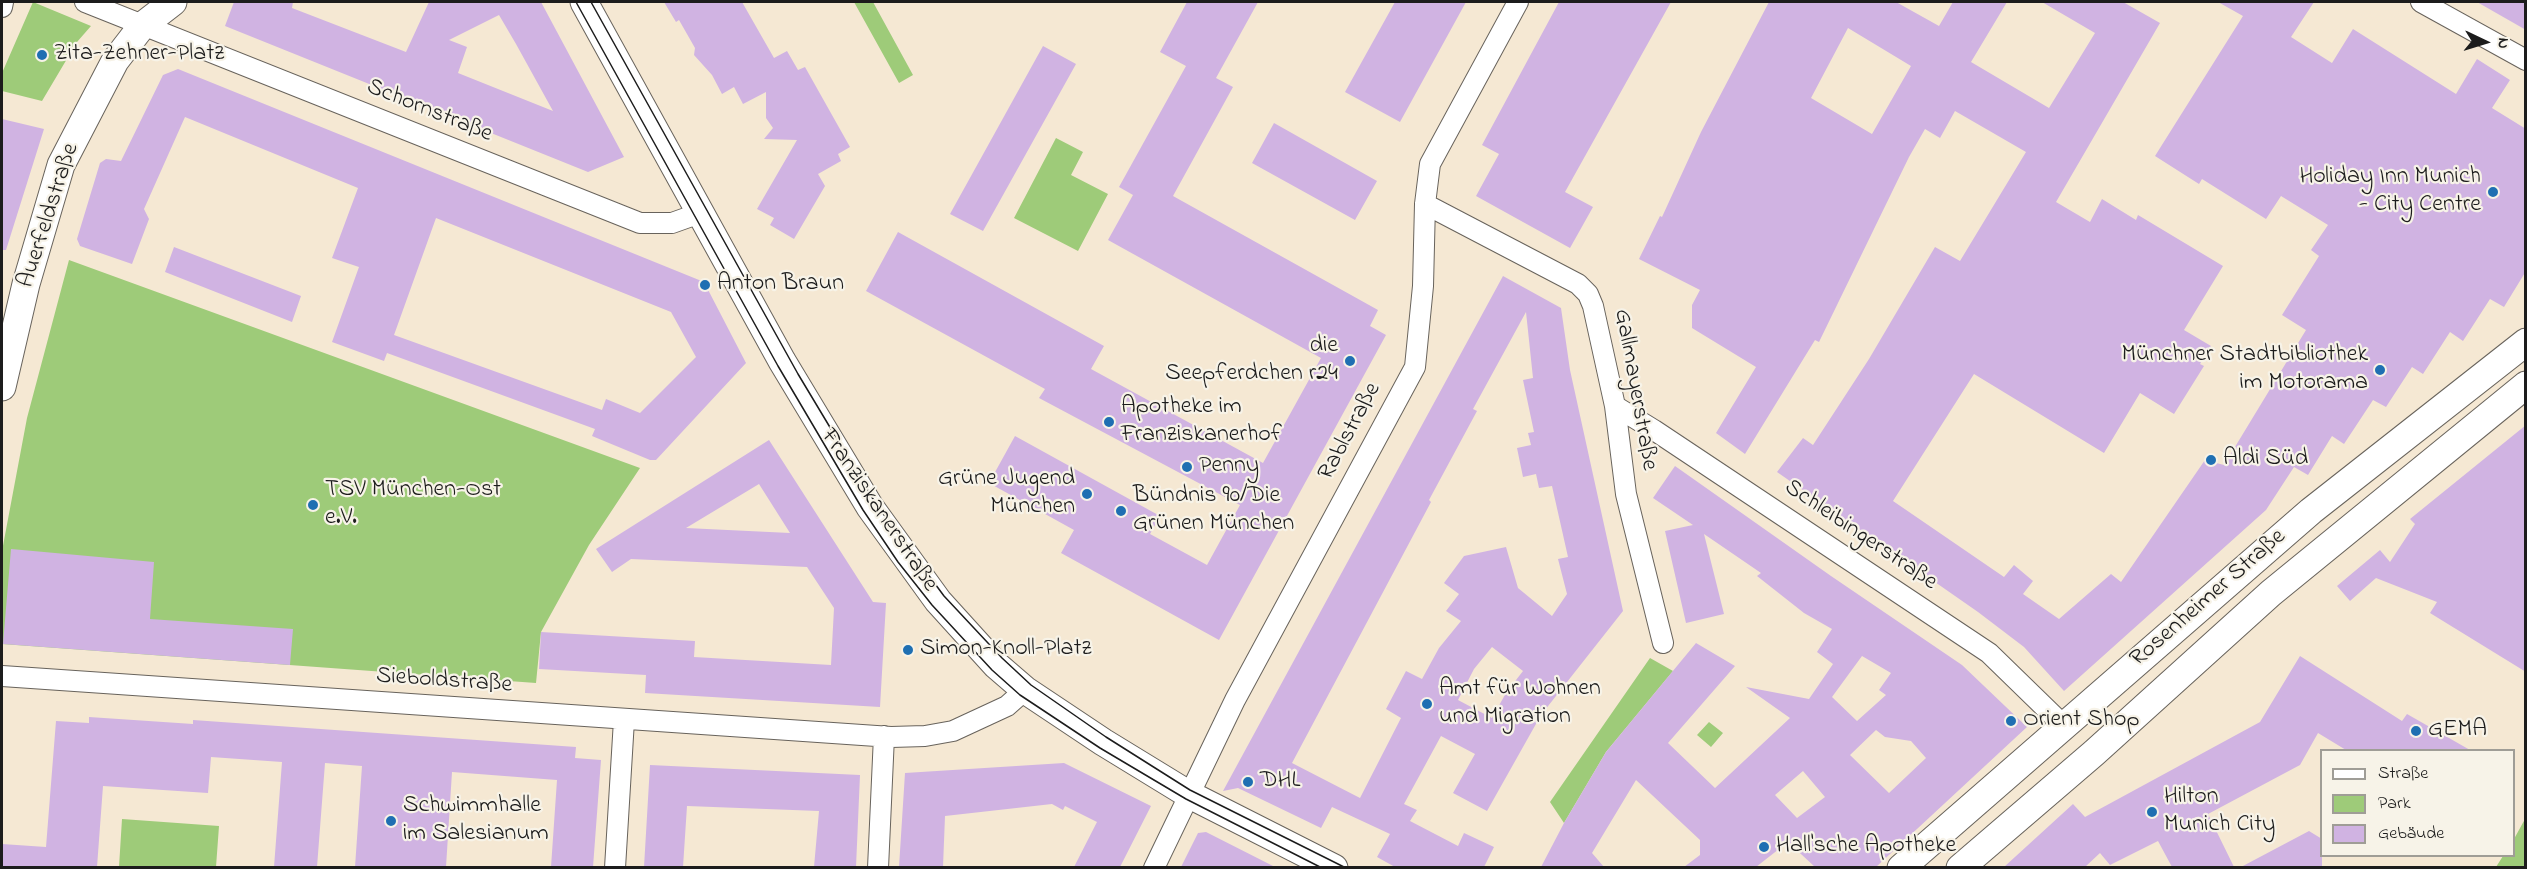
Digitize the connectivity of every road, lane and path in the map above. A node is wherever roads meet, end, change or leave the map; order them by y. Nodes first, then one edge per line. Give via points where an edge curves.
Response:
1 (3, 2) edge
2 (84, 2) edge
3 (173, 2) edge
4 (584, 2) edge
5 (1518, 2) edge
6 (2421, 2) edge
7 (2, 6) edge
8 (142, 26) junction
9 (2526, 60) edge
10 (1425, 204) junction
11 (700, 213) junction
12 (2526, 342) edge
13 (2526, 385) edge
14 (2, 387) edge
15 (1615, 406) junction
16 (1662, 642) dead end
17 (2, 676) edge
18 (1025, 690) junction
19 (624, 720) junction
20 (2063, 725) junction
21 (884, 736) junction
22 (1188, 794) junction
23 (615, 867) edge
24 (878, 867) edge
25 (1154, 867) edge
26 (1334, 867) edge
27 (1901, 867) edge
28 (1960, 867) edge

1 - 7 street
2 - 8 street
3 - 8 main road, Auerfeldstraße
4 - 11 main road, Franziskanerstraße
5 - 10 street, Rablstraße via 1430,164
6 - 9 street
8 - 11 street, Schornstraße via 640,223 672,224
8 - 14 main road, Auerfeldstraße via 103,81 61,165 26,285
10 - 15 street, Gallmayerstraße via 1578,284 1588,294
10 - 22 street, Rablstraße via 1423,286 1415,367
11 - 18 main road, Franziskanerstraße via 782,361 870,507 938,601 996,665
12 - 20 main road, Rosenheimer Straße via 2311,511
13 - 28 main road, Rosenheimer Straße via 2271,592 2094,753
15 - 16 street, Gallmayerstraße via 1626,494
15 - 20 street, Schleibingerstraße via 1989,653
17 - 19 street, Sieboldstraße
18 - 21 street via 1007,706 953,731
18 - 22 main road, Franziskanerstraße
19 - 21 street, Sieboldstraße
19 - 23 street
20 - 27 main road, Rosenheimer Straße
21 - 24 street
22 - 25 street, Rablstraße
22 - 26 main road, Franziskanerstraße

